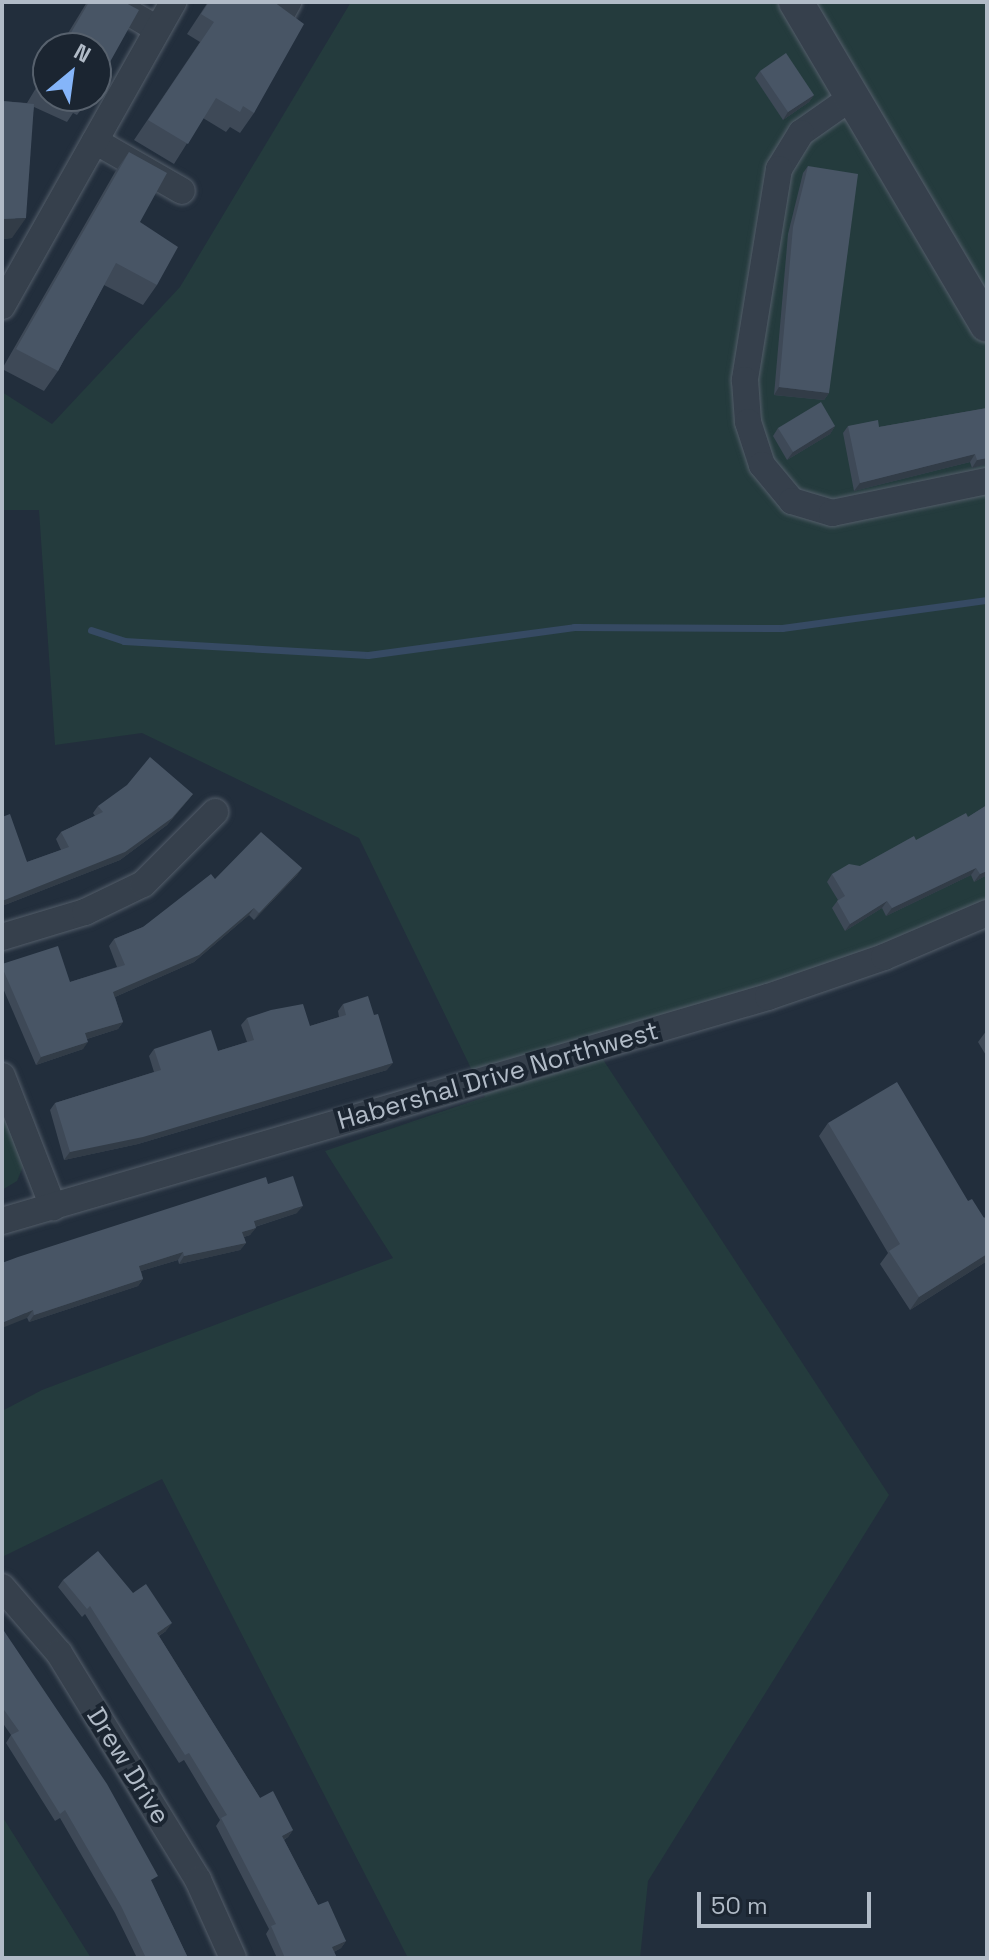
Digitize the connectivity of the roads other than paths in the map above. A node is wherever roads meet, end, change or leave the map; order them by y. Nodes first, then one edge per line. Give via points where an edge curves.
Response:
1 (111, 2) edge
2 (173, 2) edge
3 (796, 2) edge
4 (157, 29) junction
5 (852, 97) junction
6 (95, 141) junction
7 (182, 191) dead end
8 (2, 306) edge
9 (987, 325) edge
10 (987, 481) edge
11 (215, 812) dead end
12 (987, 913) edge
13 (2, 937) edge
14 (2, 1076) edge
15 (53, 1207) junction
16 (2, 1221) edge
17 (2, 1587) edge
18 (233, 1958) edge

1 - 4 street
2 - 4 street
3 - 5 street
4 - 6 street
5 - 9 street
5 - 10 street via 801,133 779,169 745,380 748,422 762,465 792,501 832,513
6 - 7 street
6 - 8 street
11 - 13 street via 143,884 85,912
12 - 15 street, Habershal Drive Northwest via 884,957 768,997
14 - 15 street
15 - 16 street, Habershal Drive Northwest
17 - 18 street, Drew Drive via 67,1666 198,1880

